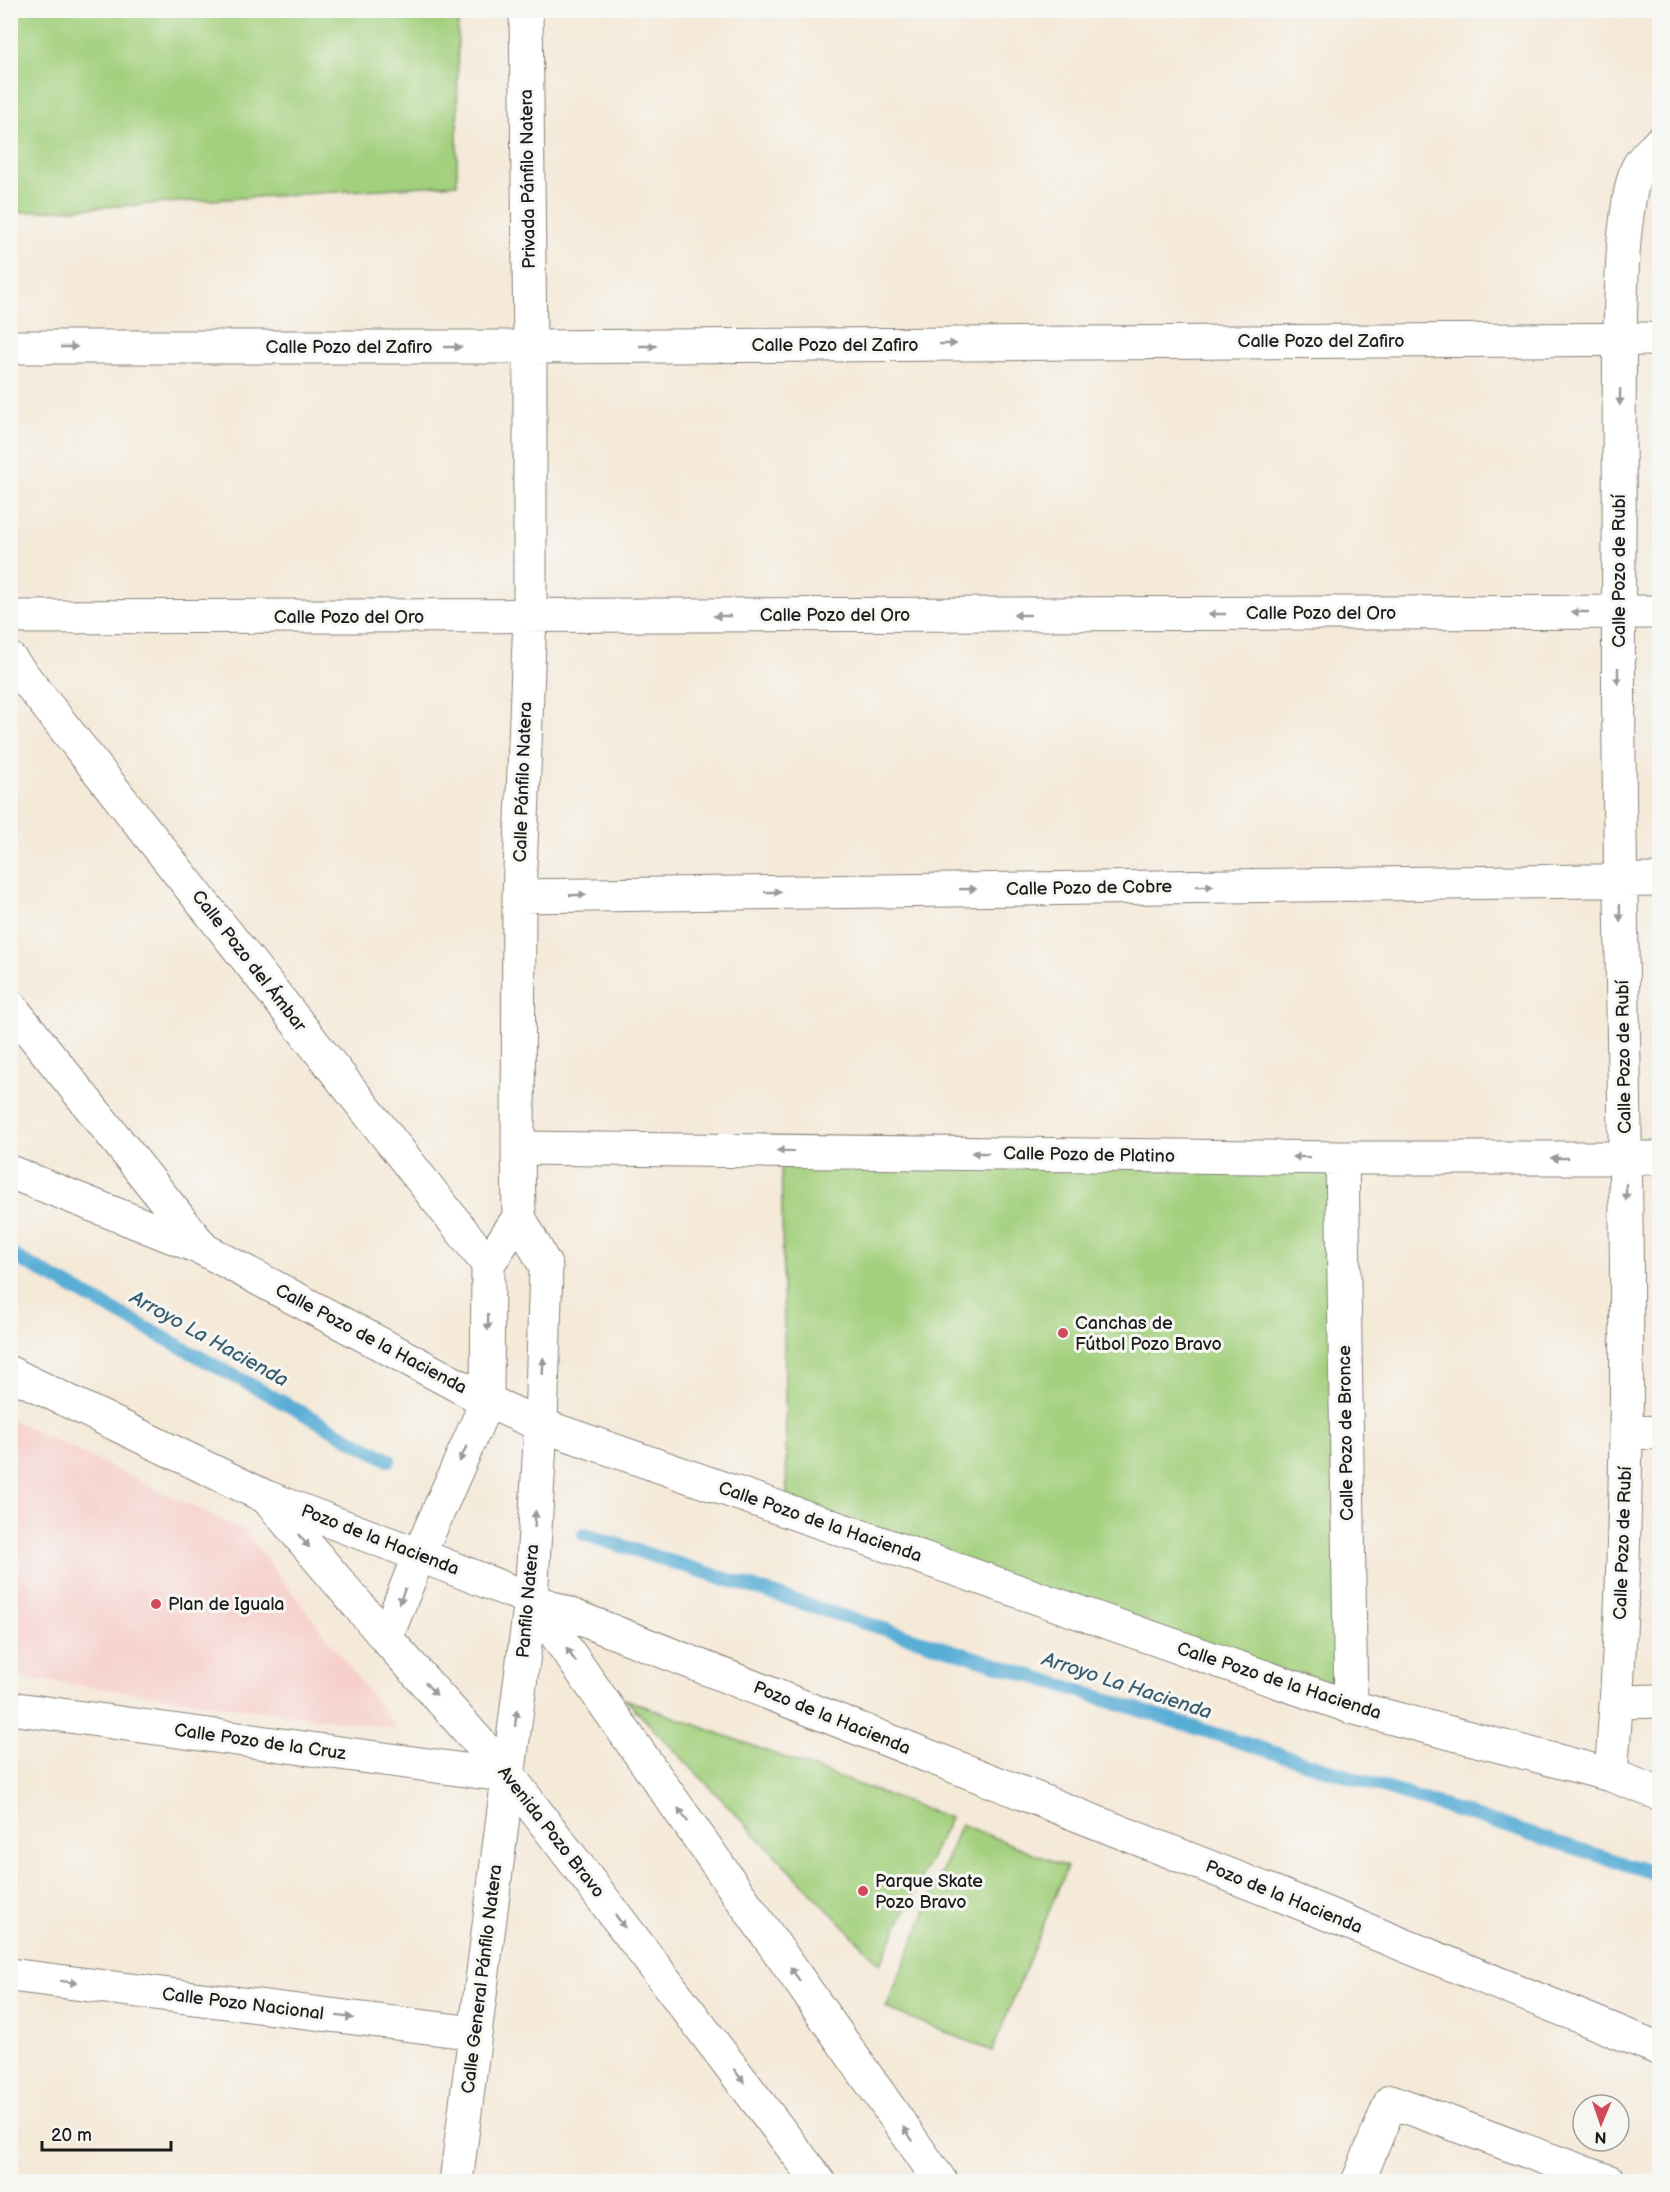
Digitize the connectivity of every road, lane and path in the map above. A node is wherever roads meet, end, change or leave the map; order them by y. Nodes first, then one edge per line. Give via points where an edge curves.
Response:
1 (526, 10) edge
2 (1659, 142) edge
3 (1621, 338) junction
4 (1659, 339) edge
5 (10, 346) edge
6 (530, 348) junction
7 (1618, 612) junction
8 (1659, 612) edge
9 (10, 617) edge
10 (530, 617) junction
11 (10, 659) edge
12 (1619, 880) junction
13 (1659, 880) edge
14 (519, 896) junction
15 (10, 1006) edge
16 (518, 1148) junction
17 (1342, 1158) junction
18 (1626, 1158) junction
19 (1659, 1158) edge
20 (12, 1171) edge
21 (519, 1217) junction
22 (203, 1249) junction
23 (488, 1264) junction
24 (546, 1267) junction
25 (10, 1374) edge
26 (487, 1401) junction
27 (541, 1425) junction
28 (1659, 1432) edge
29 (1627, 1433) junction
30 (266, 1497) junction
31 (419, 1555) junction
32 (531, 1599) junction
33 (386, 1638) junction
34 (1659, 1701) edge
35 (1617, 1702) junction
36 (1351, 1707) junction
37 (10, 1708) edge
38 (1611, 1775) junction
39 (508, 1776) junction
40 (1659, 1794) edge
41 (10, 1975) edge
42 (475, 2033) junction
43 (1659, 2049) edge
44 (456, 2181) edge
45 (819, 2181) edge
46 (941, 2181) edge
47 (1358, 2181) edge
48 (1610, 2181) edge

1 - 6 street, Privada Pánfilo Natera
2 - 3 street, Calle Pozo de Rubí via 1638,167 1631,190 1624,238
3 - 4 street, Calle Pozo del Zafiro
6 -> 3 street, Calle Pozo del Zafiro
3 -> 7 street, Calle Pozo de Rubí
5 -> 6 street, Calle Pozo del Zafiro
6 - 10 street, Calle Pánfilo Natera
7 - 8 street, Calle Pozo del Oro
7 -> 10 street, Calle Pozo del Oro
7 -> 12 street, Calle Pozo de Rubí
9 - 10 street, Calle Pozo del Oro
10 - 14 street, Calle Pánfilo Natera
11 - 23 street, Calle Pozo del Ámbar
12 - 13 street, Calle Pozo de Cobre
14 -> 12 street, Calle Pozo de Cobre
12 -> 18 street, Calle Pozo de Rubí
14 - 16 street, Calle Pánfilo Natera
15 - 22 street
17 -> 16 street, Calle Pozo de Platino
16 - 21 street, Calle Pánfilo Natera
18 -> 17 street, Calle Pozo de Platino
17 - 36 street, Calle Pozo de Bronce
18 - 19 street, Calle Pozo de Platino
18 -> 29 street, Calle Pozo de Rubí
20 - 22 street, Calle Pozo de la Hacienda
21 - 23 street
21 - 24 street, Calle Pánfilo Natera
22 - 26 street, Calle Pozo de la Hacienda
23 - 24 street
23 -> 26 street
27 -> 24 street
25 - 30 street, Pozo de la Hacienda
26 - 27 street, Calle Pozo de la Hacienda
26 -> 31 street
32 -> 27 street, Panfilo Natera
27 - 36 street, Calle Pozo de la Hacienda
28 - 29 street
29 - 35 street, Calle Pozo de Rubí
30 - 31 street, Pozo de la Hacienda
30 -> 33 street, Avenida Pozo Bravo
31 - 32 street, Pozo de la Hacienda
31 -> 33 street
39 -> 32 street, Panfilo Natera
32 - 43 street, Pozo de la Hacienda
46 -> 32 street
33 -> 39 street, Avenida Pozo Bravo
34 - 35 street
35 - 38 street, Calle Pozo de Rubí
36 - 38 street, Calle Pozo de la Hacienda
37 - 39 street, Calle Pozo de la Cruz
38 - 40 street, Calle Pozo de la Hacienda
39 - 42 street, Calle General Pánfilo Natera
39 -> 45 street, Avenida Pozo Bravo
41 -> 42 street, Calle Pozo Nacional
42 - 44 street, Calle General Pánfilo Natera
47 - 48 street via 1391,2101

